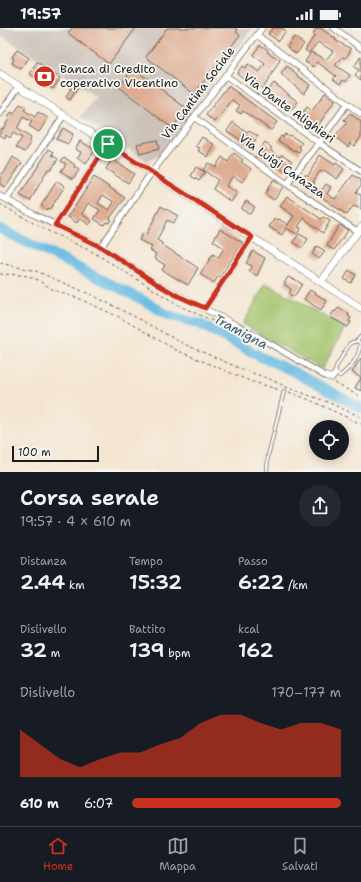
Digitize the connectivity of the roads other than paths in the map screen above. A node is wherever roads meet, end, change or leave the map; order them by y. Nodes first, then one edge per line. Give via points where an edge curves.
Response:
1 (262, 28) edge
2 (334, 28) edge
3 (257, 35) junction
4 (361, 48) edge
5 (0, 74) edge
6 (225, 75) junction
7 (19, 86) junction
8 (347, 104) junction
9 (0, 114) edge
10 (361, 114) edge
11 (64, 115) junction
12 (194, 117) junction
13 (319, 143) junction
14 (108, 144) junction
15 (361, 171) edge
16 (152, 172) junction
17 (287, 184) junction
18 (0, 196) edge
19 (7, 199) junction
20 (55, 225) junction
21 (359, 230) edge
22 (252, 237) junction
23 (101, 247) junction
24 (321, 282) junction
25 (205, 308) junction
26 (361, 308) edge
27 (361, 336) edge
28 (357, 341) junction
29 (335, 374) junction
30 (284, 391) road end
31 (267, 472) edge

1 - 3 street, Via Cantina Sociale
2 - 4 street
3 - 6 street, Via Cantina Sociale
3 - 8 street
5 - 7 street
6 - 12 street, Via Cantina Sociale
6 - 13 street, Via Dante Alighieri
7 - 9 street
7 - 11 street
8 - 10 street
8 - 13 street
11 - 14 street
11 - 19 street
12 - 16 street, Via Cantina Sociale
12 - 17 street, Via Luigi Carazza
13 - 15 street, Via Dante Alighieri
13 - 17 street
14 - 16 street
14 - 20 street
16 - 22 street
16 - 23 street, Via Cantina Sociale
17 - 21 street, Via Luigi Carazza
18 - 19 street
19 - 20 street
20 - 23 street
21 - 24 street
22 - 24 street
22 - 25 street
23 - 25 street via 157,284
24 - 26 street
25 - 29 street via 324,376 332,378
27 - 28 lane
28 - 29 lane via 350,342 336,367
28 - 29 lane via 361,348 349,369 340,376
30 - 31 lane via 268,456

